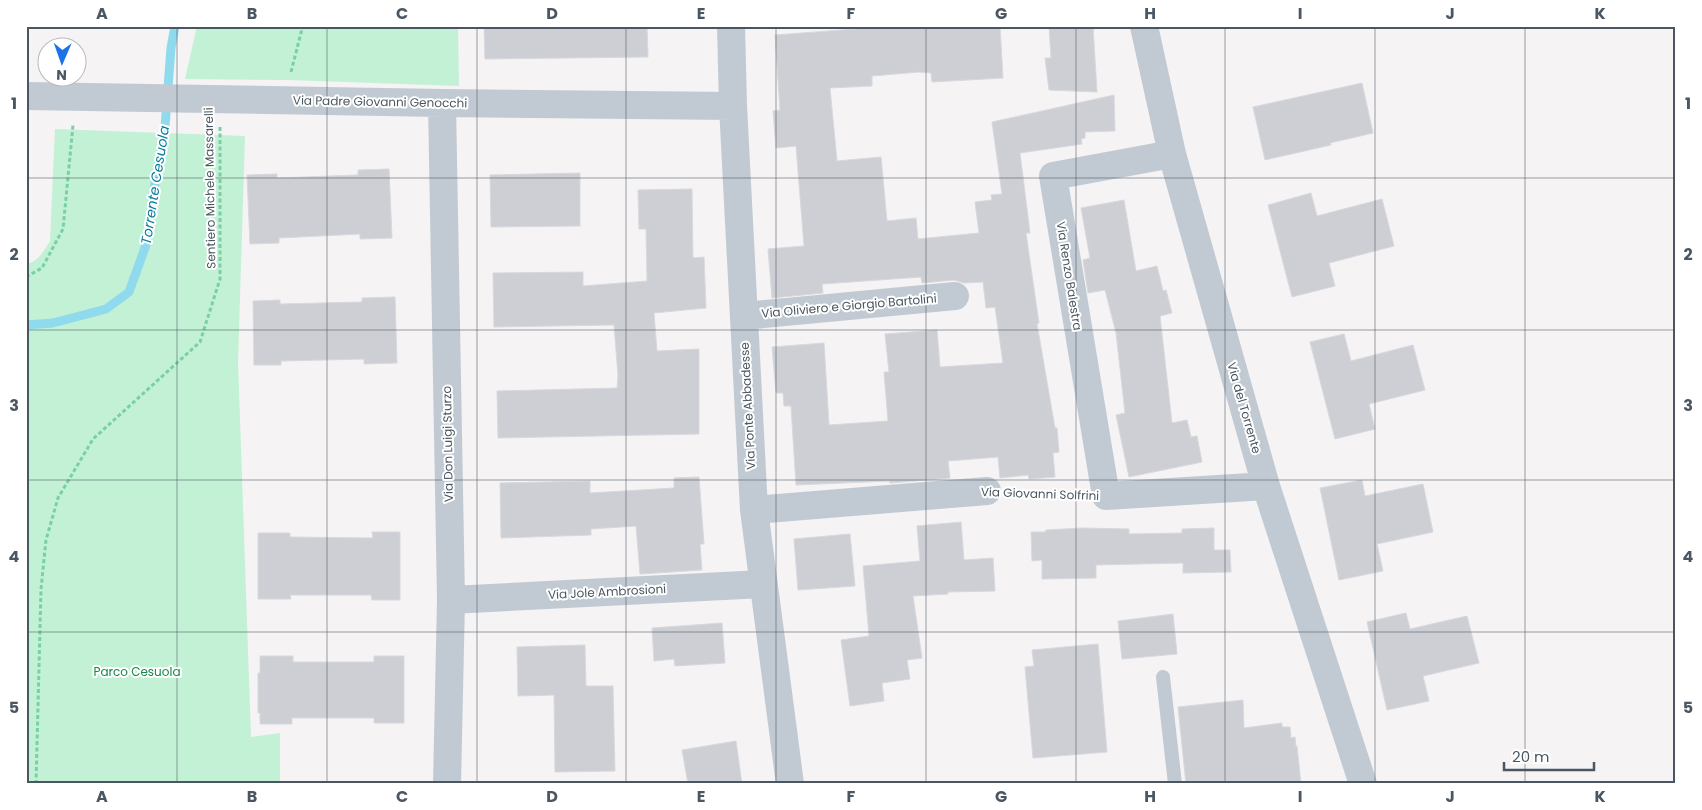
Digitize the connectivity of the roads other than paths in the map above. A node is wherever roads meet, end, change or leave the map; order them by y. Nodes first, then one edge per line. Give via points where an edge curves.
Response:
1 (731, 26) edge
2 (1144, 26) edge
3 (26, 96) edge
4 (442, 104) junction
5 (733, 106) junction
6 (1172, 154) junction
7 (955, 296) dead end
8 (744, 316) junction
9 (1266, 486) junction
10 (987, 491) road end
11 (1106, 496) joint
12 (754, 510) junction
13 (763, 584) junction
14 (451, 600) junction
15 (1162, 677) dead end
16 (447, 784) edge
17 (790, 784) edge
18 (1175, 784) edge
19 (1363, 784) edge

1 - 5 street, Via Ponte Abbadesse
2 - 6 street, Via del Torrente
3 - 4 street, Via Padre Giovanni Genocchi
4 - 5 street, Via Padre Giovanni Genocchi
4 - 14 street, Via Don Luigi Sturzo
5 - 8 street, Via Ponte Abbadesse
6 - 9 street, Via del Torrente
6 - 11 street, Via Renzo Balestra via 1052,176
7 - 8 street, Via Oliviero e Giorgio Bartolini
8 - 12 street, Via Ponte Abbadesse
9 - 11 street, Via Giovanni Solfrini
9 - 19 street, Via del Torrente
10 - 12 street, Via Giovanni Solfrini
12 - 13 street, Via Ponte Abbadesse
13 - 14 street, Via Jole Ambrosioni
13 - 17 street, Via Ponte Abbadesse
14 - 16 street, Via Don Luigi Sturzo
15 - 18 lane

